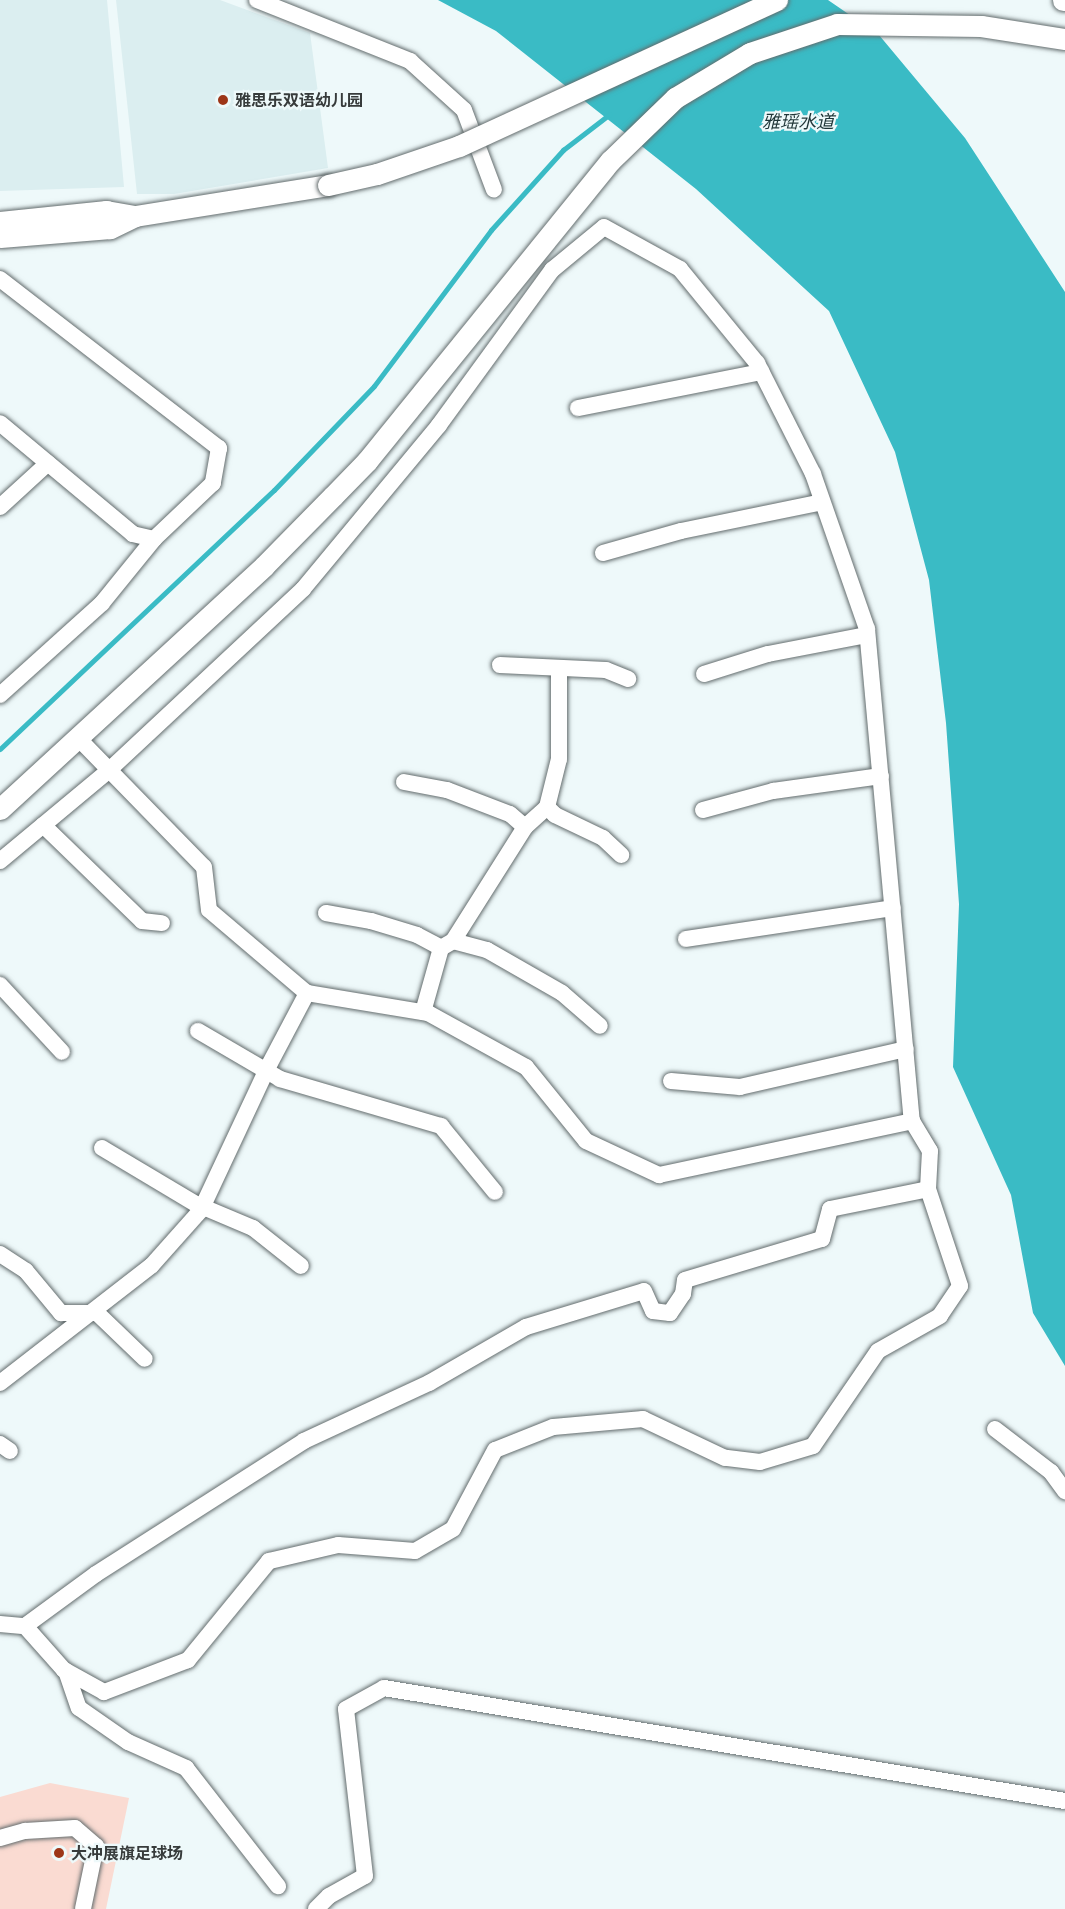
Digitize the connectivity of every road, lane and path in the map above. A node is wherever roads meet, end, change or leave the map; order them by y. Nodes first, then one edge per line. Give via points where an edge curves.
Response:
1 (258, 0) edge
2 (777, 0) edge
3 (1065, 39) edge
4 (494, 190) dead end
5 (135, 216) junction
6 (0, 222) edge
7 (0, 237) edge
8 (0, 279) edge
9 (761, 372) junction
10 (578, 408) dead end
11 (0, 423) edge
12 (48, 463) junction
13 (822, 502) junction
14 (0, 507) edge
15 (154, 539) junction
16 (603, 553) dead end
17 (867, 635) junction
18 (500, 665) dead end
19 (559, 668) junction
20 (704, 674) dead end
21 (628, 679) dead end
22 (0, 695) edge
23 (78, 738) junction
24 (107, 772) junction
25 (880, 776) junction
26 (404, 782) dead end
27 (547, 807) junction
28 (0, 809) edge
29 (703, 810) dead end
30 (43, 825) junction
31 (525, 827) junction
32 (621, 855) dead end
33 (0, 861) edge
34 (893, 908) junction
35 (326, 913) dead end
36 (162, 923) dead end
37 (686, 939) dead end
38 (447, 945) junction
39 (0, 985) edge
40 (307, 993) junction
41 (423, 1012) junction
42 (600, 1026) dead end
43 (198, 1031) dead end
44 (906, 1049) junction
45 (62, 1052) dead end
46 (670, 1081) dead end
47 (912, 1120) junction
48 (102, 1148) dead end
49 (928, 1189) junction
50 (495, 1192) dead end
51 (0, 1254) edge
52 (301, 1266) dead end
53 (92, 1313) junction
54 (144, 1359) dead end
55 (0, 1383) edge
56 (995, 1429) dead end
57 (1065, 1491) edge
58 (0, 1624) edge
59 (25, 1626) junction
60 (66, 1671) junction
61 (1065, 1802) edge
62 (0, 1838) edge
63 (278, 1887) dead end
64 (83, 1909) edge
65 (316, 1909) edge

1 - 4 street via 410,61 464,110
2 - 5 street, bridge via 480,137 377,174
3 - 23 street via 981,26 837,24 781,40 724,67 675,99 610,161 367,460 264,566
5 - 6 street via 106,211
5 - 7 street via 110,228
8 - 15 street via 219,448 213,483
9 - 10 street
9 - 13 street via 813,474
9 - 24 street via 680,269 604,227 552,270 439,425 303,589
11 - 12 street
12 - 14 street
12 - 15 street via 133,534
13 - 16 street via 681,531
13 - 17 street
15 - 22 street via 102,603
17 - 20 street via 768,654
17 - 25 street
18 - 19 street
19 - 21 street via 606,670
19 - 27 street via 560,759
23 - 24 street
23 - 28 street
24 - 30 street
24 - 40 street via 204,867 209,910
25 - 29 street via 773,791
25 - 34 street
26 - 31 street via 447,790 510,814
27 - 31 street
27 - 32 street via 555,815 603,838
30 - 33 street
30 - 36 street via 142,921
31 - 38 street
34 - 37 street
34 - 44 street
35 - 38 street via 371,921
38 - 41 street
38 - 42 street via 496,955 562,993
39 - 45 street
40 - 41 street
40 - 53 street via 201,1210 152,1264
41 - 47 street via 526,1067 586,1141 659,1175
43 - 50 street via 280,1079 441,1126
44 - 46 street via 740,1087
44 - 47 street
47 - 49 street via 930,1151
48 - 52 street via 195,1204 253,1228
49 - 59 street via 830,1209 822,1239 685,1280 683,1294 670,1313 652,1311 644,1291 526,1327 429,1383 304,1441 96,1574
49 - 60 street via 960,1286 940,1316 878,1351 813,1446 760,1462 725,1458 643,1419 552,1427 495,1450 453,1530 415,1551 338,1545 269,1561 188,1660 104,1692
51 - 53 street via 26,1270 61,1313
53 - 54 street via 97,1313
53 - 55 street
56 - 57 street via 1052,1472
58 - 59 street
59 - 60 street
60 - 63 street via 79,1708 128,1742 186,1768
61 - 65 street via 384,1688 346,1709 366,1876 329,1896
62 - 64 street via 25,1831 75,1828 96,1846

